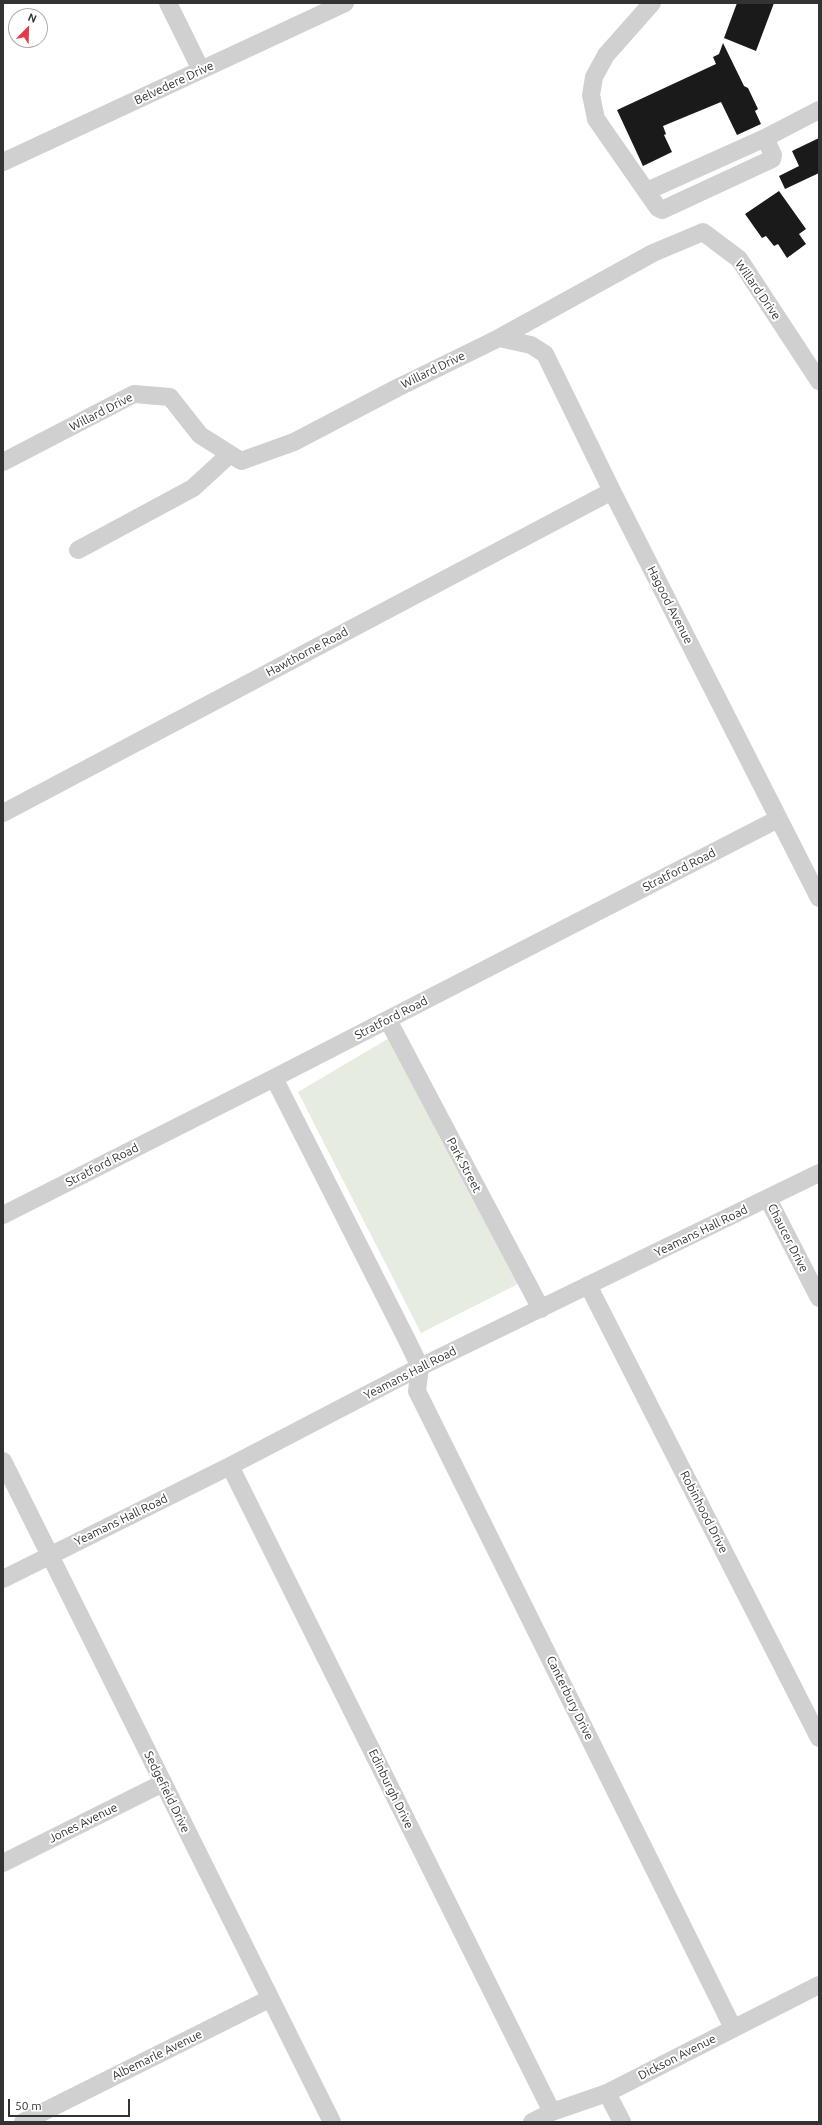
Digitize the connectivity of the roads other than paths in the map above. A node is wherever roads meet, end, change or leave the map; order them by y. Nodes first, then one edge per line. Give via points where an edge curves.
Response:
1 (168, 3) edge
2 (345, 3) edge
3 (652, 3) edge
4 (201, 70) junction
5 (819, 110) edge
6 (3, 162) edge
7 (499, 338) junction
8 (819, 381) edge
9 (230, 454) junction
10 (3, 462) edge
11 (612, 492) junction
12 (78, 550) dead end
13 (3, 813) edge
14 (778, 819) junction
15 (819, 898) edge
16 (388, 1020) junction
17 (274, 1078) junction
18 (819, 1173) edge
19 (768, 1199) junction
20 (3, 1215) edge
21 (588, 1285) junction
22 (819, 1298) edge
23 (541, 1309) junction
24 (420, 1367) junction
25 (3, 1461) edge
26 (230, 1466) junction
27 (50, 1555) junction
28 (3, 1579) edge
29 (819, 1738) edge
30 (163, 1783) junction
31 (3, 1863) edge
32 (819, 1985) edge
33 (270, 1999) junction
34 (733, 2028) junction
35 (607, 2093) junction
36 (552, 2112) junction
37 (23, 2122) edge
38 (332, 2122) edge
39 (532, 2122) edge
40 (622, 2122) edge

1 - 4 street
2 - 4 street, Belvedere Drive
3 - 5 street via 606,55 594,76 592,95 596,119 647,191 765,138
4 - 6 street, Belvedere Drive
7 - 8 street, Willard Drive via 653,253 703,232 738,259
7 - 9 street, Willard Drive via 294,442 241,461
7 - 11 street, Hagood Avenue via 531,345 545,354
9 - 10 street, Willard Drive via 200,435 170,397 134,394
9 - 12 street via 193,488
11 - 13 street, Hawthorne Road
11 - 14 street, Hagood Avenue
14 - 15 street, Hagood Avenue
14 - 16 street, Stratford Road
16 - 17 street, Stratford Road
16 - 23 street, Park Street
17 - 20 street, Stratford Road
17 - 24 street
18 - 19 street, Yeamans Hall Road
19 - 21 street, Yeamans Hall Road
19 - 22 street, Chaucer Drive
21 - 23 street, Yeamans Hall Road
21 - 29 street, Robinhood Drive
23 - 24 street, Yeamans Hall Road
24 - 26 street, Yeamans Hall Road
24 - 34 street, Canterbury Drive via 417,1391
25 - 27 street, Sedgefield Drive
26 - 27 street, Yeamans Hall Road
26 - 36 street, Edinburgh Drive
27 - 28 street, Yeamans Hall Road
27 - 30 street, Sedgefield Drive
30 - 31 street, Jones Avenue
30 - 33 street, Sedgefield Drive
32 - 34 street, Dickson Avenue
33 - 37 street, Albemarle Avenue
33 - 38 street, Sedgefield Drive
34 - 35 street, Dickson Avenue
35 - 36 street, Dickson Avenue
35 - 40 street
36 - 39 street, Dickson Avenue

